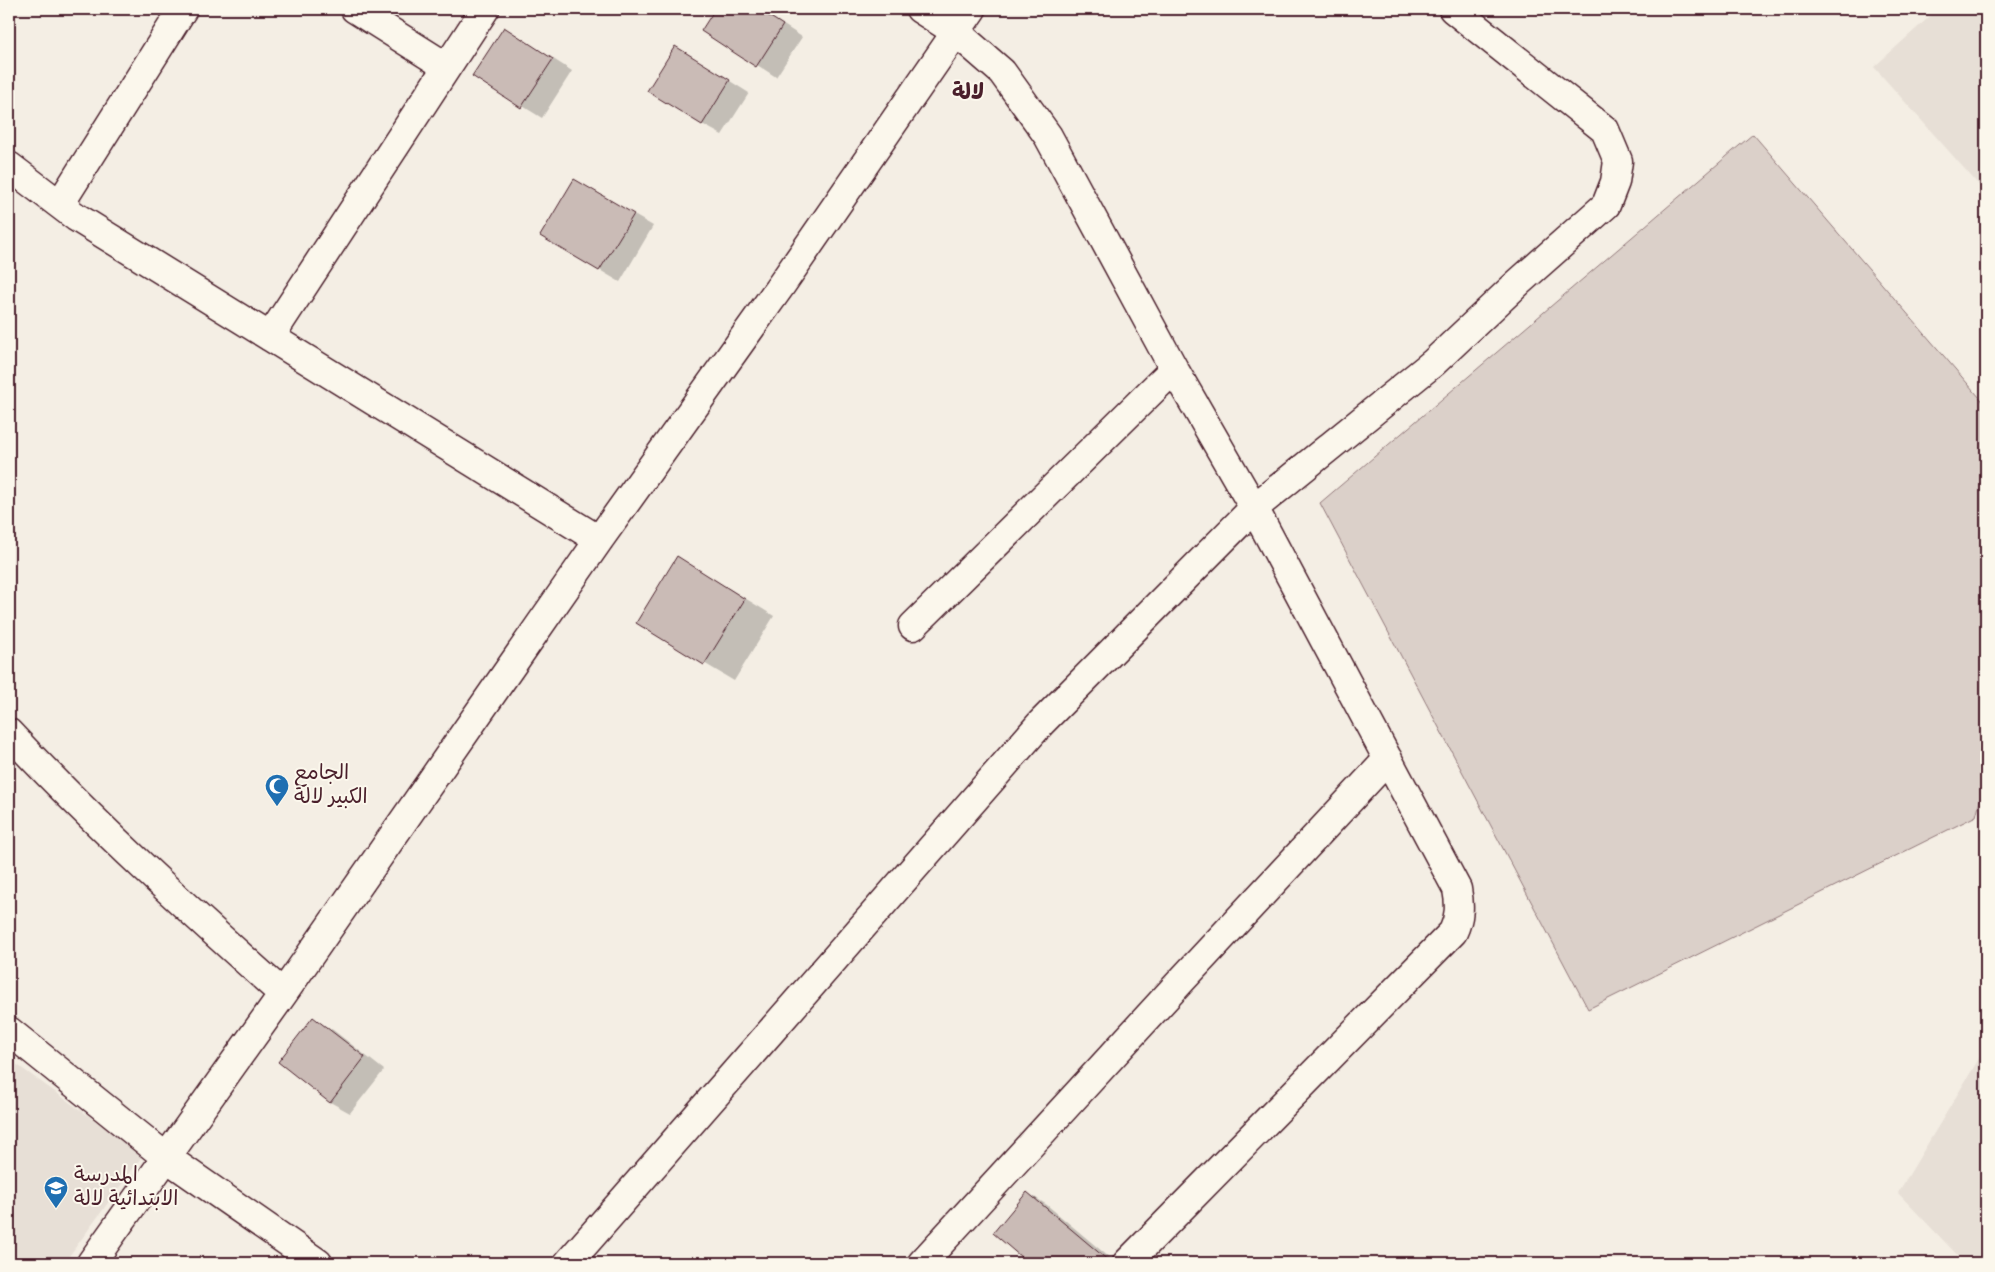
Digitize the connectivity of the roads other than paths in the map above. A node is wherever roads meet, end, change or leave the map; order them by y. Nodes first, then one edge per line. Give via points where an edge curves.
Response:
1 (183, 9) edge
2 (355, 9) edge
3 (485, 9) edge
4 (920, 9) edge
5 (972, 9) edge
6 (1453, 9) edge
7 (956, 32) junction
8 (447, 67) junction
9 (9, 166) edge
10 (60, 204) junction
11 (270, 336) junction
12 (1174, 370) junction
13 (1254, 508) junction
14 (599, 540) junction
15 (913, 626) dead end
16 (9, 733) edge
17 (1388, 759) junction
18 (283, 994) junction
19 (9, 1031) edge
20 (167, 1158) junction
21 (91, 1263) edge
22 (318, 1263) edge
23 (568, 1263) edge
24 (922, 1263) edge
25 (1127, 1263) edge

1 - 10 street
2 - 8 street
3 - 8 street
4 - 7 street
5 - 7 street
6 - 13 street via 1605,130 1618,161 1616,182 1606,205 1433,363
7 - 12 street via 1002,72 1048,136
7 - 14 street via 782,284
8 - 11 street
9 - 10 street
10 - 11 street
11 - 14 street
12 - 13 street
12 - 15 street
13 - 17 street
13 - 23 street via 1041,723
14 - 18 street
16 - 18 street via 64,792
17 - 24 street
17 - 25 street via 1457,889 1460,906 1453,932
18 - 20 street
19 - 20 street
20 - 21 street
20 - 22 street

